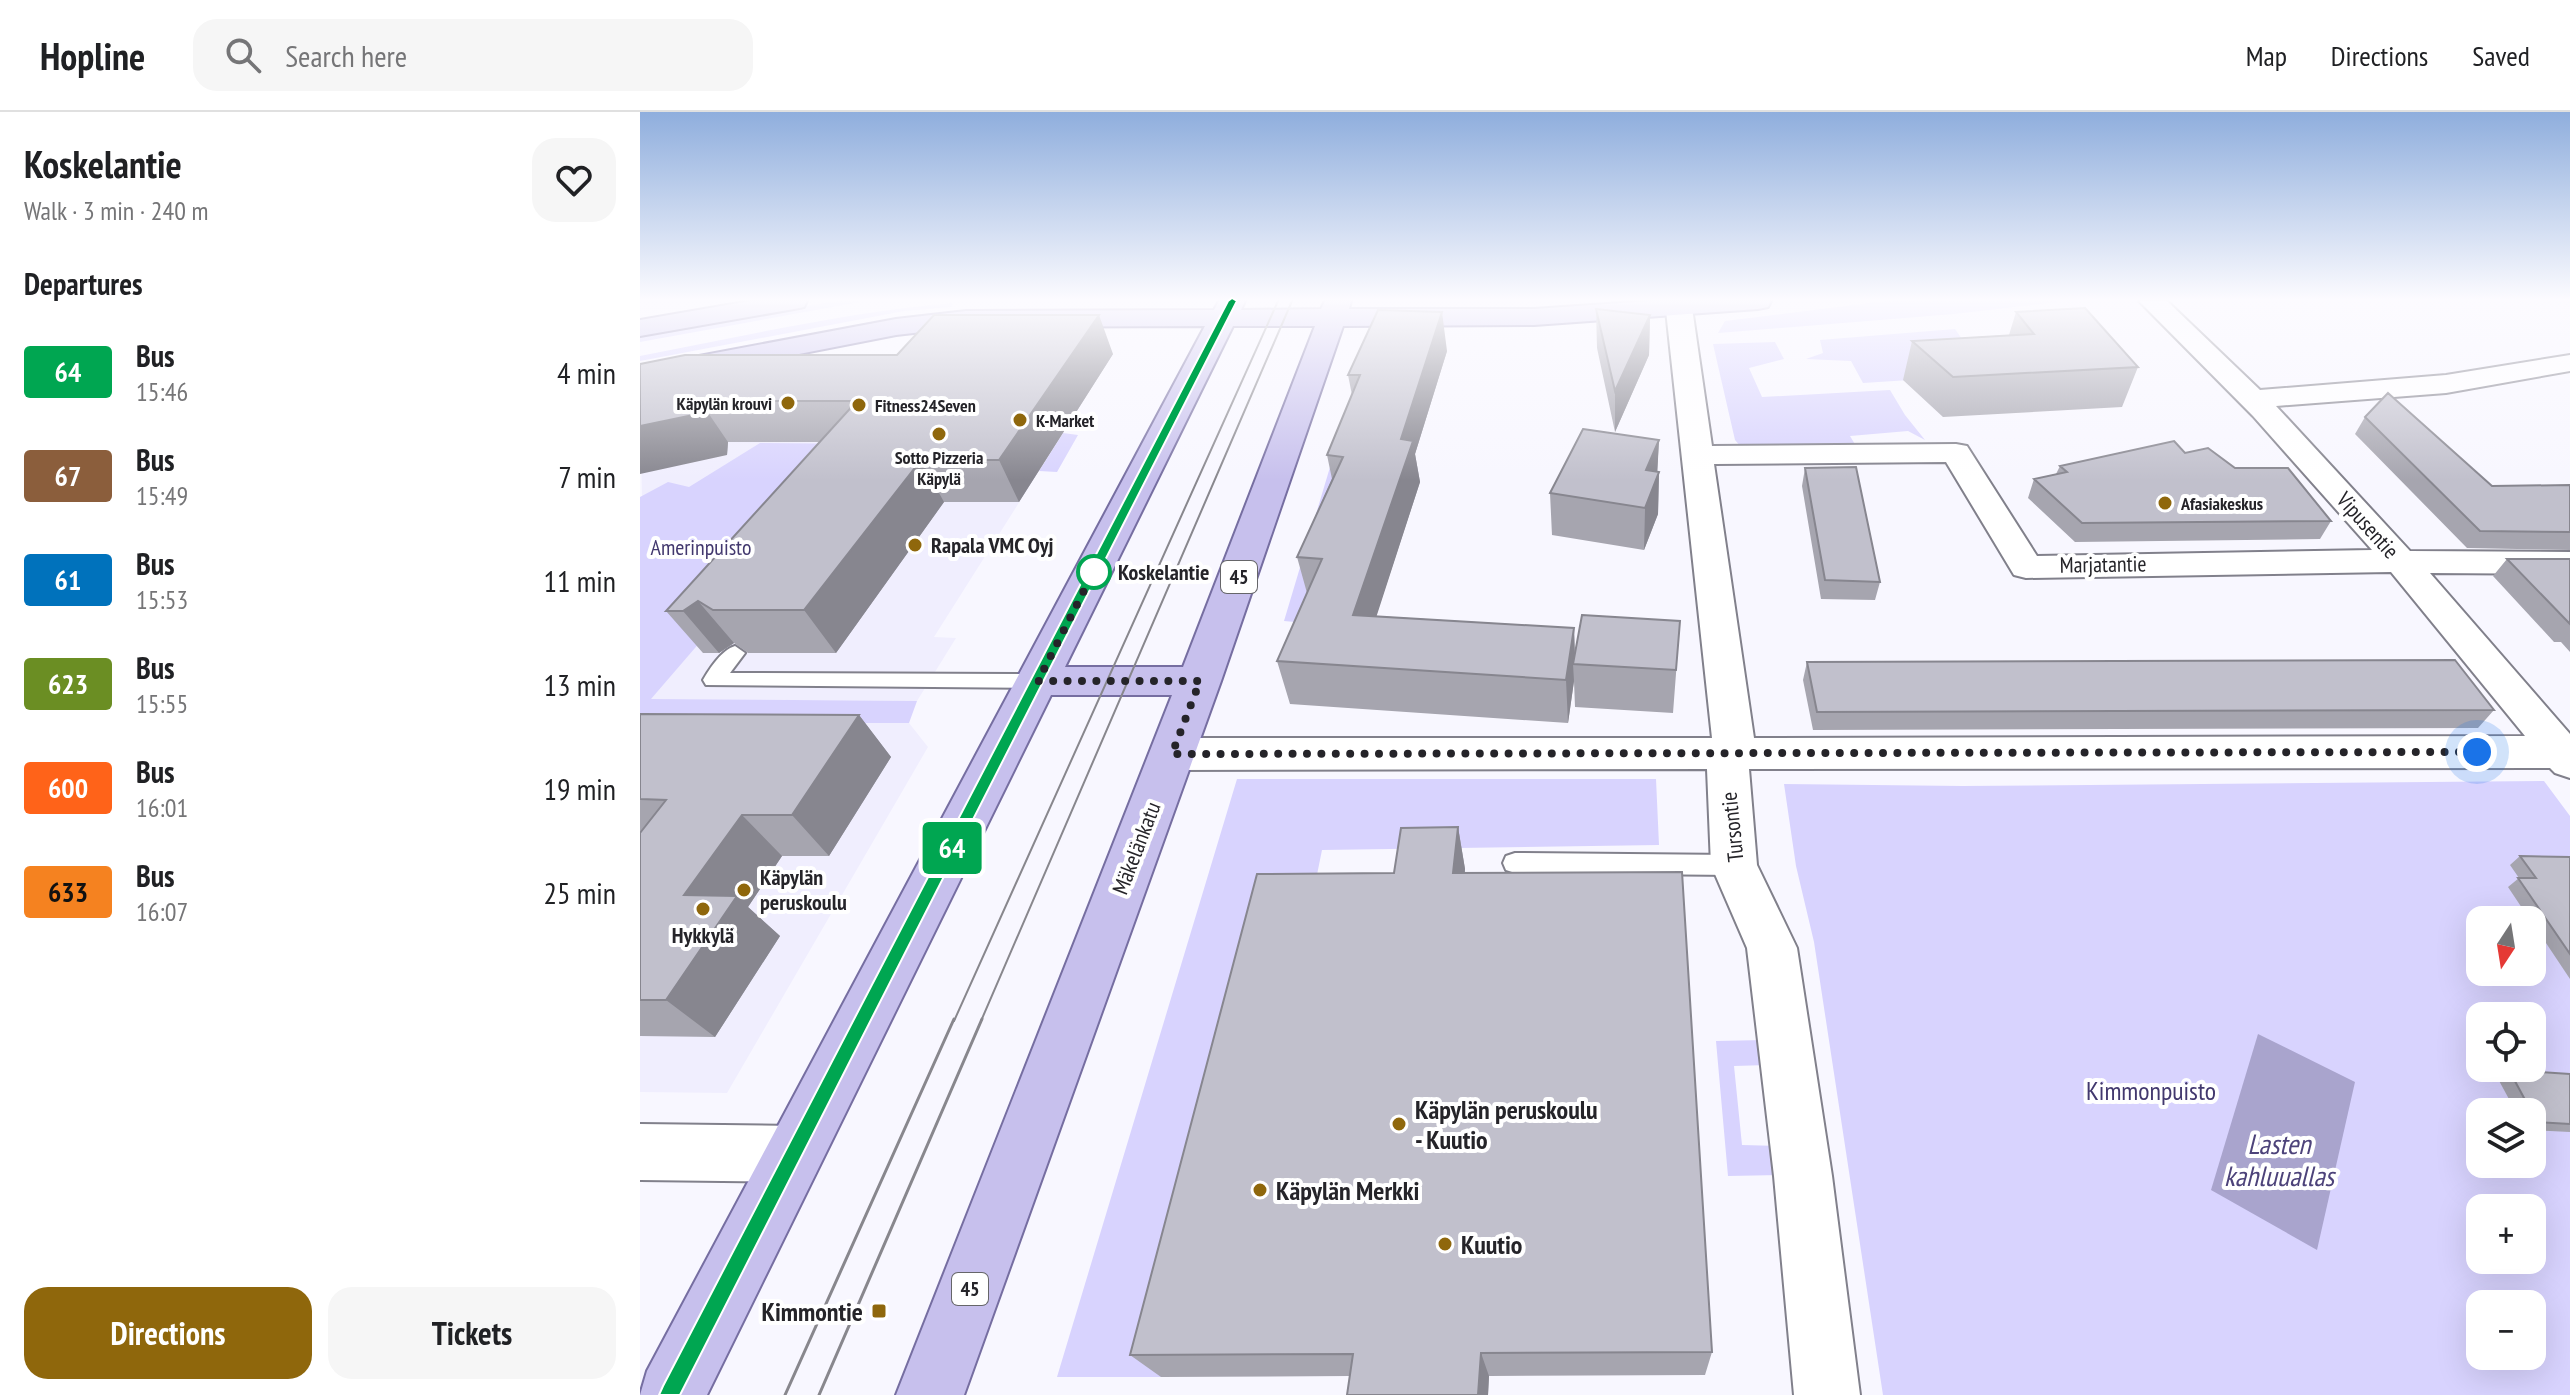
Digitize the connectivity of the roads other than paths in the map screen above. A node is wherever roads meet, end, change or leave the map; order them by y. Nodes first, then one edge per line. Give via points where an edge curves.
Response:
1 (719, 361) edge
2 (1202, 361) edge
3 (1316, 361) edge
4 (1686, 361) edge
5 (2213, 361) edge
6 (2570, 363) edge
7 (640, 376) edge
8 (2252, 399) junction
9 (1699, 455) junction
10 (2403, 563) junction
11 (2570, 563) edge
12 (735, 653) edge
13 (1038, 681) junction
14 (1200, 681) junction
15 (1735, 753) junction
16 (1172, 754) junction
17 (2566, 757) edge
18 (1515, 863) dead end
19 (1734, 865) junction
20 (640, 1152) edge
21 (795, 1154) junction
22 (671, 1395) edge
23 (930, 1395) edge
24 (1827, 1395) edge

1 - 7 main road
2 - 13 main road
3 - 14 main road, Mäkelänkatu / 45
4 - 9 street, Tursontie
5 - 8 street, Vipusentie
6 - 8 street via 2446,384
8 - 10 street, Vipusentie
9 - 10 street, Marjatantie via 1956,453 2026,567
9 - 15 street, Tursontie
10 - 11 street, Marjatantie
10 - 17 street, Vipusentie
12 - 13 lane via 713,680
13 - 14 main road
13 - 21 main road
14 - 16 main road, Mäkelänkatu / 45
15 - 16 street
15 - 17 street
15 - 19 street, Tursontie via 1726,773
16 - 23 main road, Mäkelänkatu / 45
18 - 19 lane
19 - 24 street, Tursontie via 1772,948
20 - 21 street
21 - 22 main road

